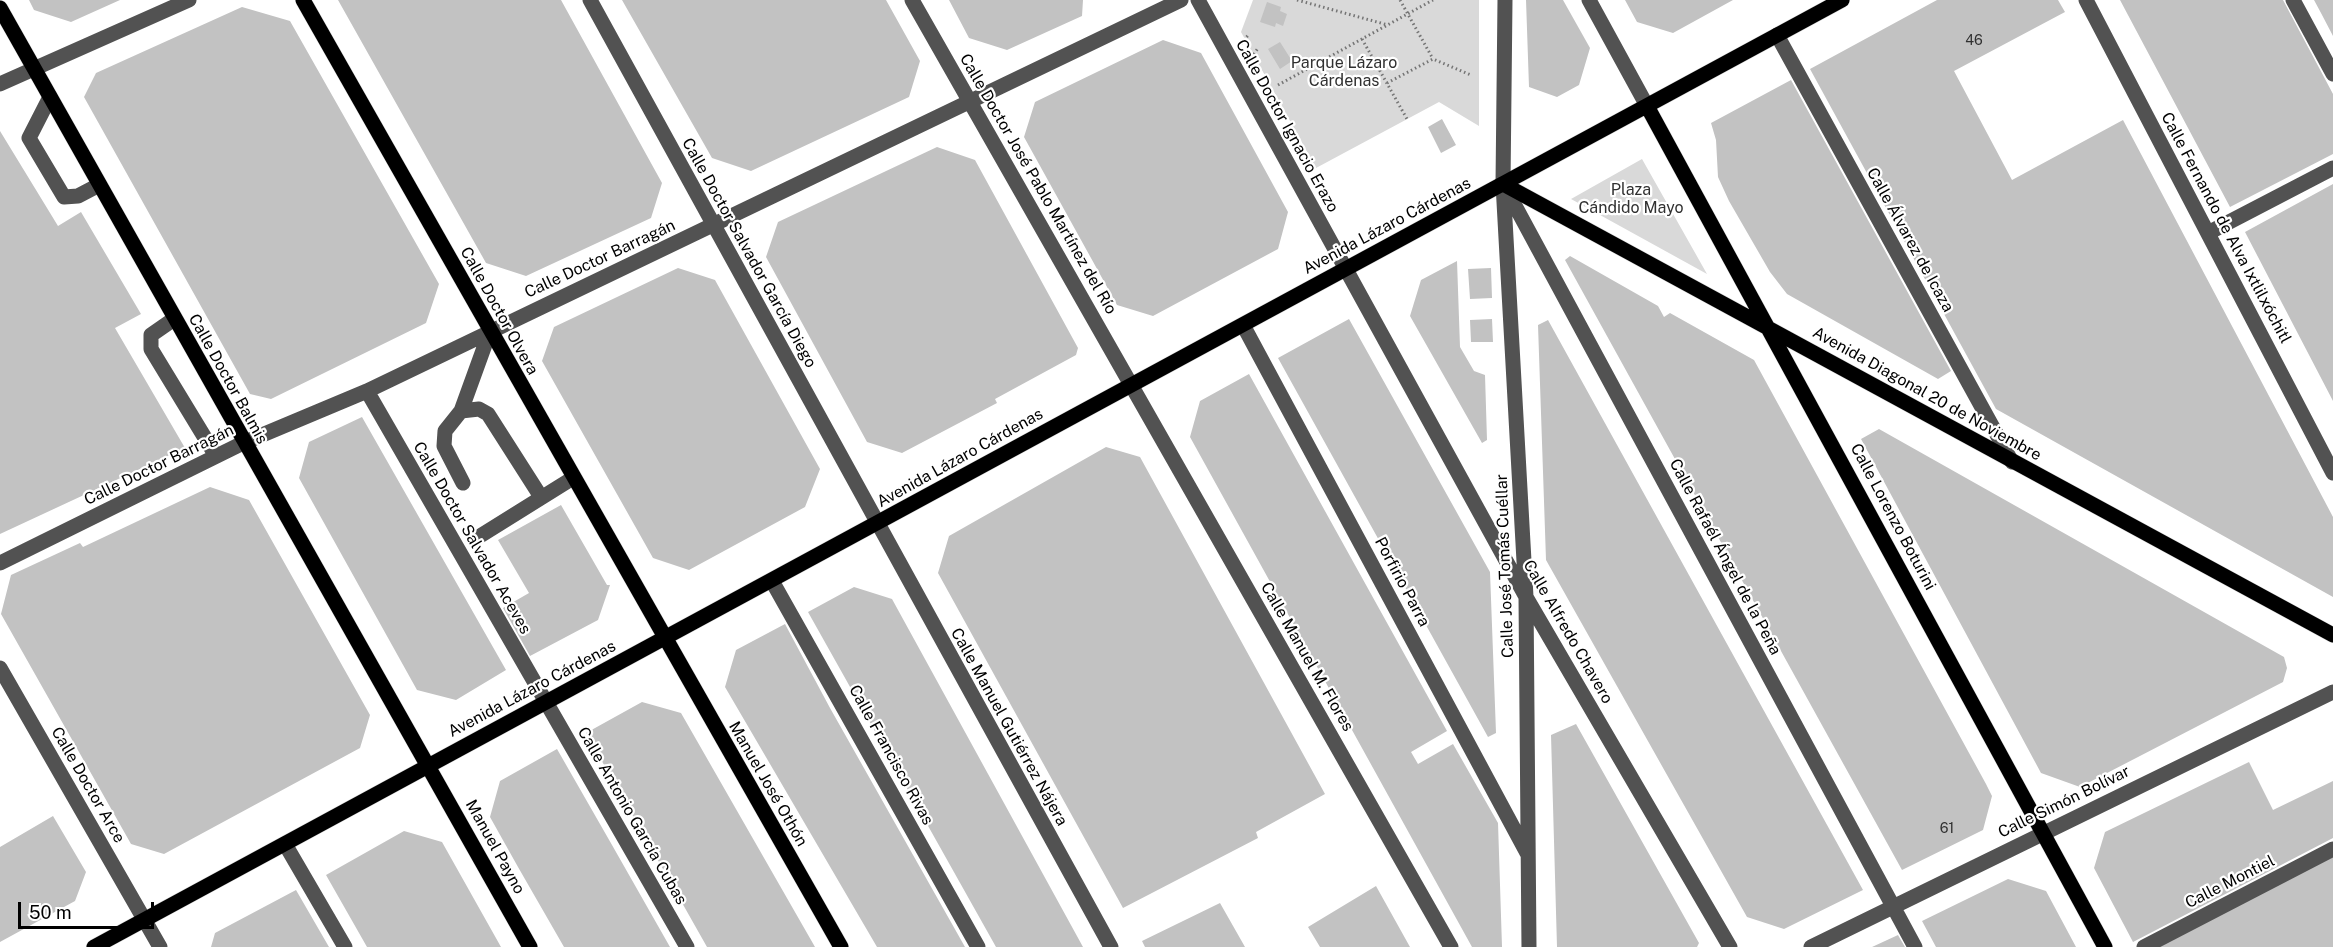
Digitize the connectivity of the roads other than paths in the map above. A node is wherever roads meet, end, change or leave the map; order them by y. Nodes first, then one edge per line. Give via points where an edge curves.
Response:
1 (189, 0) edge
2 (303, 0) edge
3 (590, 0) edge
4 (912, 0) edge
5 (1180, 0) edge
6 (1198, 0) edge
7 (1505, 0) edge
8 (1589, 0) edge
9 (1842, 0) edge
10 (2086, 0) edge
11 (2293, 0) edge
12 (0, 8) edge
13 (1777, 35) junction
14 (34, 69) junction
15 (2333, 74) edge
16 (0, 84) edge
17 (50, 97) junction
18 (970, 102) junction
19 (1647, 106) junction
20 (2333, 168) edge
21 (99, 184) junction
22 (1503, 184) junction
23 (714, 225) junction
24 (2208, 234) junction
25 (1345, 270) junction
26 (174, 319) junction
27 (1243, 325) junction
28 (1769, 326) junction
29 (490, 331) junction
30 (1132, 385) junction
31 (367, 391) junction
32 (461, 411) junction
33 (243, 443) junction
34 (216, 456) junction
35 (2012, 462) junction
36 (2333, 473) edge
37 (573, 477) junction
38 (463, 483) dead end
39 (541, 497) junction
40 (877, 524) junction
41 (480, 536) dead end
42 (0, 563) edge
43 (772, 580) junction
44 (1526, 597) junction
45 (2333, 635) edge
46 (664, 639) junction
47 (0, 668) edge
48 (2333, 692) edge
49 (546, 702) junction
50 (429, 765) junction
51 (2043, 832) junction
52 (285, 844) junction
53 (2333, 849) edge
54 (1529, 857) junction
55 (1893, 906) junction
56 (144, 920) junction
57 (94, 947) edge
58 (160, 947) edge
59 (345, 947) edge
60 (530, 947) edge
61 (687, 947) edge
62 (841, 947) edge
63 (978, 947) edge
64 (1111, 947) edge
65 (1451, 947) edge
66 (1529, 947) edge
67 (1730, 947) edge
68 (1811, 947) edge
69 (1915, 947) edge
70 (2104, 947) edge
71 (2144, 947) edge

1 - 14 street
2 - 29 main road, Calle Doctor Olvera
3 - 23 street, Calle Doctor Salvador García Diego
4 - 18 street, Calle Doctor José Pablo Martínez del Río
5 - 18 street, Calle Doctor Barragán
6 - 25 street, Calle Doctor Ignacio Erazo
7 - 22 street, Calle José Tomás Cuéllar
8 - 19 street
9 - 13 main road, Avenida Lázaro Cárdenas
10 - 24 street, Calle Fernando de Alva Ixtlilxóchitl
11 - 15 street
12 - 14 main road, Calle Doctor Balmis
13 - 19 main road, Avenida Lázaro Cárdenas
13 - 35 street, Calle Álvarez de Icaza
14 - 16 street
14 - 17 main road, Calle Doctor Balmis
17 - 21 main road, Calle Doctor Balmis
17 - 21 street via 29,138 64,197 78,196
18 - 23 street, Calle Doctor Barragán
18 - 30 street, Calle Doctor José Pablo Martínez del Río
19 - 22 main road, Avenida Lázaro Cárdenas
19 - 28 main road, Calle Lorenzo Boturini
20 - 24 street
21 - 26 main road, Calle Doctor Balmis
22 - 25 main road, Avenida Lázaro Cárdenas
22 - 28 main road, Avenida Diagonal 20 de Noviembre
22 - 44 street, Calle José Tomás Cuéllar
22 - 55 street, Calle Rafaél Ángel de la Peña
23 - 29 street, Calle Doctor Barragán
23 - 40 street, Calle Doctor Salvador García Diego
24 - 36 street, Calle Fernando de Alva Ixtlilxóchitl
25 - 27 main road, Avenida Lázaro Cárdenas
25 - 44 street, Calle Alfredo Chavero
26 - 33 main road, Calle Doctor Balmis
26 - 34 street via 151,335 151,349
27 - 30 main road, Avenida Lázaro Cárdenas
27 - 54 street, Porfirio Parra
28 - 35 main road, Avenida Diagonal 20 de Noviembre
28 - 51 main road, Calle Lorenzo Boturini
29 - 31 street, Calle Doctor Barragán
29 - 32 street
29 - 37 main road, Calle Doctor Olvera
30 - 40 main road, Avenida Lázaro Cárdenas
30 - 65 street, Calle Manuel M. Flores
31 - 33 street, Calle Doctor Barragán
31 - 49 street, Calle Doctor Salvador Aceves
32 - 38 street via 445,431 444,446
32 - 39 street via 479,409 488,414
33 - 34 street, Calle Doctor Barragán
33 - 50 main road, Calle Doctor Balmis
34 - 42 street, Calle Doctor Barragán
35 - 45 main road, Avenida Diagonal 20 de Noviembre
37 - 39 street
37 - 46 main road, Calle Doctor Olvera
39 - 41 street
40 - 43 main road, Avenida Lázaro Cárdenas
40 - 64 street, Calle Manuel Gutiérrez Nájera
43 - 46 main road, Avenida Lázaro Cárdenas
43 - 63 street, Calle Francisco Rivas
44 - 54 street, Calle José Tomás Cuéllar
44 - 67 street, Calle Alfredo Chavero
46 - 49 main road, Avenida Lázaro Cárdenas
46 - 62 main road, Manuel José Othón
47 - 56 street, Calle Doctor Arce
48 - 51 street, Calle Simón Bolívar
49 - 50 main road, Avenida Lázaro Cárdenas
49 - 61 street, Calle Antonio García Cubas
50 - 52 main road, Avenida Lázaro Cárdenas
50 - 60 main road, Manuel Payno
51 - 55 street, Calle Simón Bolívar
51 - 70 main road, Calle Lorenzo Boturini
52 - 56 main road, Avenida Lázaro Cárdenas
52 - 59 street
53 - 71 street, Calle Montiel
54 - 66 street, Calle José Tomás Cuéllar
55 - 68 street, Calle Simón Bolívar
55 - 69 street, Calle Rafaél Ángel de la Peña
56 - 57 main road, Avenida Lázaro Cárdenas
56 - 58 street, Calle Doctor Arce

